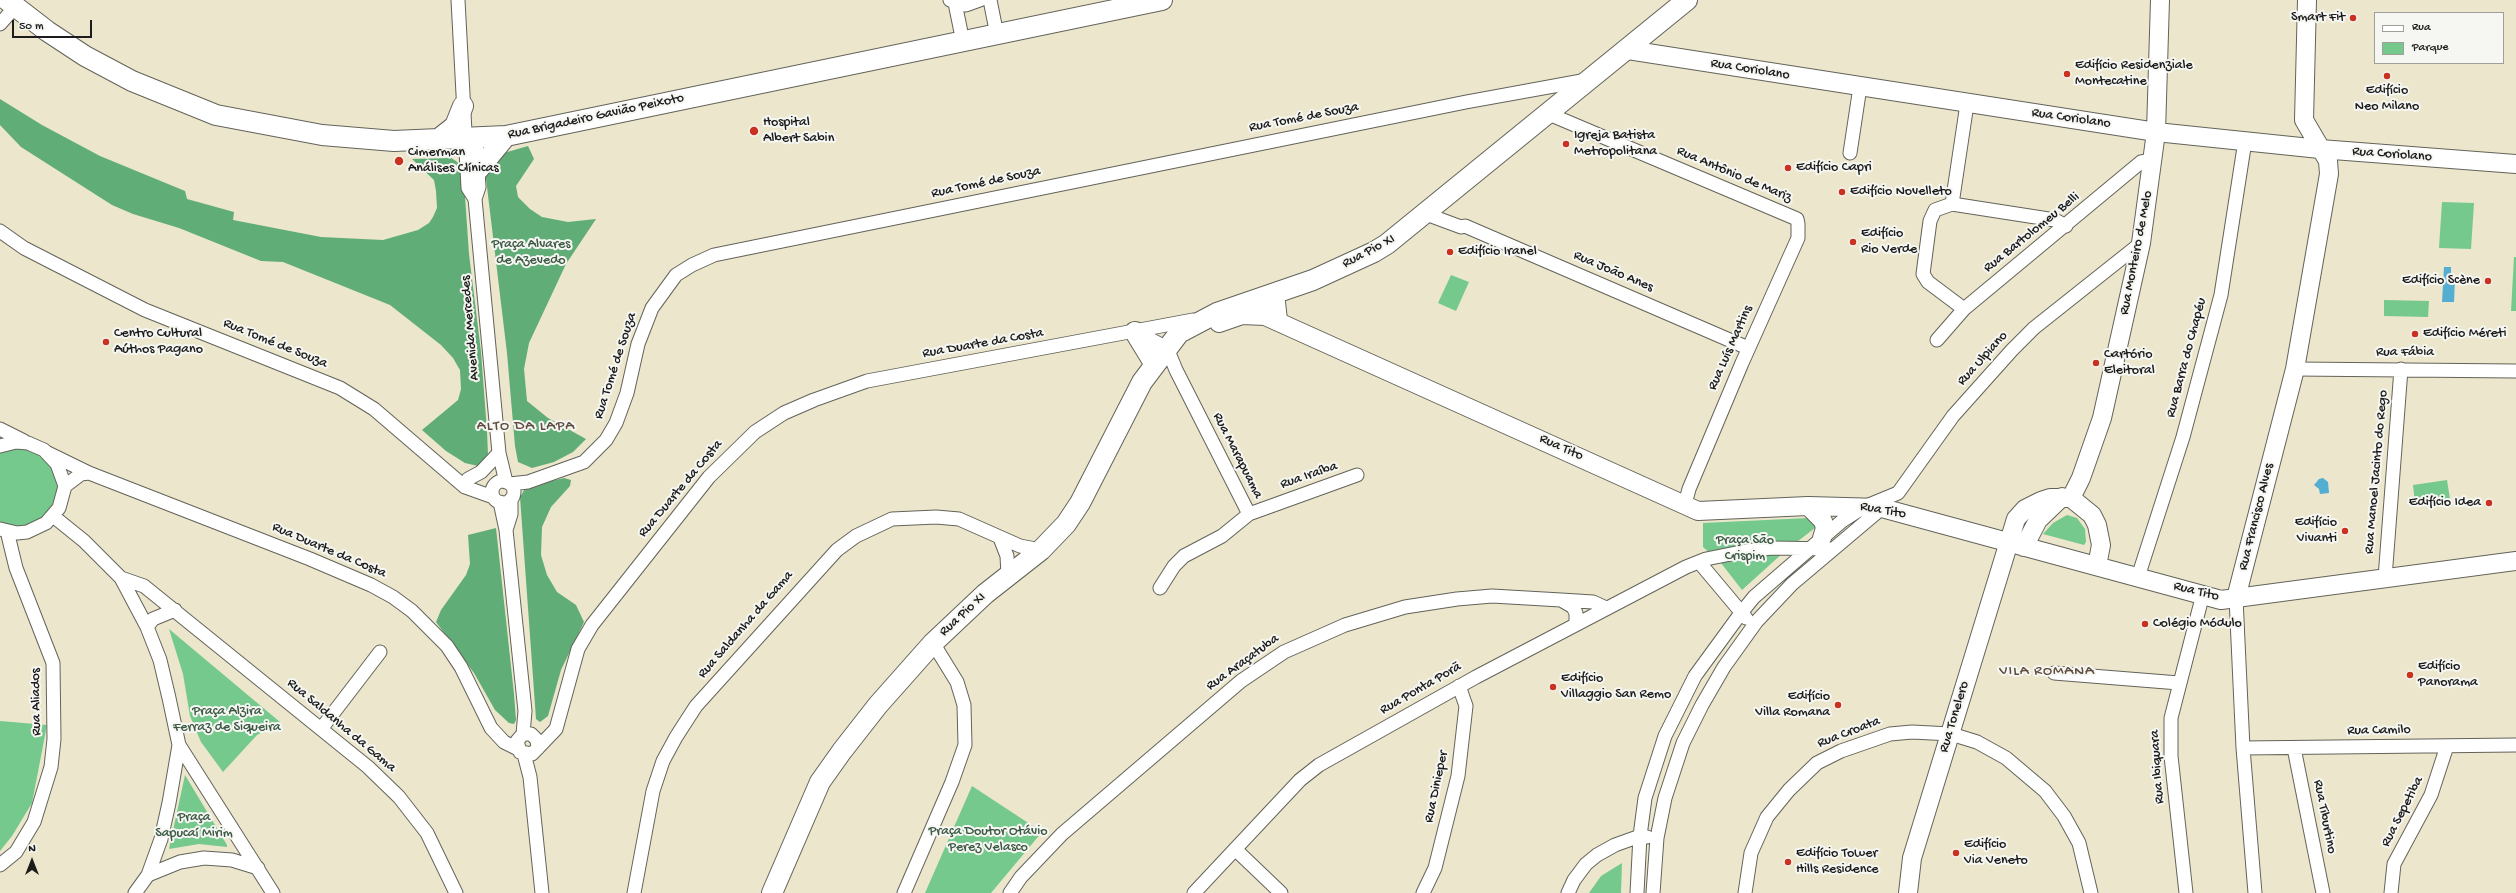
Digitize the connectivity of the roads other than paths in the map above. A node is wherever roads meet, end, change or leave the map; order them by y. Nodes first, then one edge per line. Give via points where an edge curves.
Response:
1 (458, 0) edge
2 (980, 0) edge
3 (990, 0) edge
4 (1159, 0) edge
5 (1687, 0) edge
6 (2160, 0) edge
7 (2307, 0) edge
8 (952, 2) edge
9 (11, 3) edge
10 (0, 24) edge
11 (997, 35) junction
12 (963, 42) junction
13 (1628, 50) junction
14 (1592, 79) junction
15 (1860, 87) junction
16 (1967, 104) junction
17 (464, 110) junction
18 (1549, 114) junction
19 (2156, 132) junction
20 (504, 136) junction
21 (470, 139) junction
22 (436, 141) junction
23 (2245, 141) junction
24 (2320, 149) junction
25 (1850, 153) dead end
26 (2153, 160) junction
27 (2516, 164) edge
28 (478, 170) junction
29 (475, 199) junction
30 (1952, 204) junction
31 (1430, 211) junction
32 (1796, 219) joint
33 (2066, 226) junction
34 (0, 231) edge
35 (2141, 243) junction
36 (1274, 294) junction
37 (1964, 309) junction
38 (1208, 317) junction
39 (1277, 320) junction
40 (1135, 332) junction
41 (1937, 340) dead end
42 (1167, 348) junction
43 (1748, 348) junction
44 (1154, 363) junction
45 (2294, 369) junction
46 (2401, 369) junction
47 (2516, 371) edge
48 (0, 429) edge
49 (28, 443) junction
50 (0, 446) edge
51 (46, 452) junction
52 (499, 453) junction
53 (89, 473) junction
54 (1357, 475) dead end
55 (464, 480) junction
56 (65, 486) junction
57 (1902, 487) junction
58 (502, 490) junction
59 (2067, 497) junction
60 (1684, 498) junction
61 (1808, 506) junction
62 (1873, 507) junction
63 (1249, 514) junction
64 (1908, 515) junction
65 (53, 516) junction
66 (3, 530) edge
67 (1000, 538) junction
68 (1828, 544) junction
69 (2016, 545) junction
70 (1041, 550) junction
71 (1808, 550) junction
72 (2516, 561) edge
73 (1699, 562) junction
74 (2097, 566) junction
75 (1008, 575) junction
76 (2138, 577) junction
77 (121, 578) junction
78 (2385, 578) junction
79 (1160, 588) dead end
80 (2203, 594) junction
81 (2236, 598) junction
82 (1562, 600) junction
83 (1606, 608) junction
84 (175, 610) junction
85 (1741, 613) junction
86 (1576, 624) junction
87 (1754, 625) junction
88 (148, 626) junction
89 (933, 643) junction
90 (380, 652) dead end
91 (1708, 655) junction
92 (1724, 667) junction
93 (2054, 673) dead end
94 (2179, 683) junction
95 (1459, 686) junction
96 (1684, 695) junction
97 (1702, 705) junction
98 (321, 729) junction
99 (1951, 734) junction
100 (1665, 736) junction
101 (1683, 743) junction
102 (527, 744) junction
103 (179, 745) junction
104 (2516, 745) edge
105 (2448, 746) junction
106 (2243, 748) junction
107 (2294, 748) junction
108 (1650, 779) junction
109 (1669, 783) junction
110 (1640, 836) junction
111 (1657, 838) junction
112 (1235, 849) junction
113 (0, 865) edge
114 (258, 868) junction
115 (148, 875) junction
116 (134, 893) edge
117 (273, 893) edge
118 (456, 893) edge
119 (542, 893) edge
120 (634, 893) edge
121 (772, 893) edge
122 (904, 893) edge
123 (1010, 893) edge
124 (1194, 893) edge
125 (1281, 893) edge
126 (1423, 893) edge
127 (1568, 893) edge
128 (1637, 893) edge
129 (1653, 893) edge
130 (1746, 893) edge
131 (1908, 893) edge
132 (2091, 893) edge
133 (2186, 893) edge
134 (2255, 893) edge
135 (2323, 893) edge
136 (2390, 893) edge

1 - 17 street, Avenida Mercedes
2 - 8 street via 966,5
3 - 11 street
4 - 11 main road, Rua Brigadeiro Gavião Peixoto
5 - 13 main road, Rua Pio XI
6 - 19 street, Rua Monteiro de Melo
7 - 24 street, Rua Francisco Alves via 2304,120
8 - 12 street
9 - 10 street
9 - 22 main road, Rua Brigadeiro Gavião Peixoto via 85,56 132,81 216,115 322,135 394,141
11 - 12 main road, Rua Brigadeiro Gavião Peixoto
12 - 20 main road, Rua Brigadeiro Gavião Peixoto
13 - 14 main road, Rua Pio XI
13 - 15 street, Rua Coriolano
14 - 18 main road, Rua Pio XI
14 - 58 street, Rua Tomé de Souza via 1450,105 714,255 676,276 652,308 638,344 625,399 606,440 584,462
15 - 16 street, Rua Coriolano
15 - 25 street
16 - 19 street, Rua Coriolano
16 - 30 street
17 - 20 main road via 480,126
17 - 21 street, Avenida Mercedes
17 - 22 main road via 454,126
18 - 31 main road, Rua Pio XI
18 - 32 street, Rua Antônio de Mariz
19 - 23 street, Rua Coriolano
19 - 26 street, Rua Monteiro de Melo
20 - 21 main road, Rua Brigadeiro Gavião Peixoto
20 - 28 main road
21 - 22 main road, Rua Brigadeiro Gavião Peixoto
21 - 28 street, Avenida Mercedes
21 - 29 street, Avenida Mercedes via 468,188
23 - 24 street, Rua Coriolano
23 - 76 street, Rua Barra do Chapéu via 2221,295 2183,437
24 - 27 street, Rua Coriolano
24 - 45 street, Rua Francisco Alves via 2328,161 2329,174
26 - 33 street, Rua Bartolomeu Belli via 2141,162
26 - 35 street, Rua Monteiro de Melo
28 - 29 street, Avenida Mercedes via 480,187
29 - 52 street, Avenida Mercedes
30 - 33 street via 2055,220
30 - 37 street via 1939,207 1932,215 1923,274 1928,282
31 - 36 main road, Rua Pio XI via 1374,252 1313,280
31 - 43 street, Rua João Anes via 1463,222 1465,226
32 - 43 street, Rua Luís Martins via 1798,238
33 - 37 street, Rua Bartolomeu Belli
34 - 55 street, Rua Tomé de Souza via 24,248 145,310 340,388 374,409
35 - 57 street, Rua Ulpiano via 2034,328 2012,350 1953,416
35 - 59 street, Rua Monteiro de Melo via 2102,418 2080,478
36 - 38 main road, Rua Pio XI
36 - 39 main road
37 - 41 street, Rua Bartolomeu Belli
38 - 40 street, Rua Duarte da Costa
38 - 42 main road, Rua Pio XI via 1183,330
39 - 42 street, Rua Pio XI via 1257,314 1242,315
39 - 60 street, Rua Tito
40 - 42 street
40 - 44 main road
40 - 102 street, Rua Duarte da Costa via 867,381 784,413 754,432 709,478 592,625 578,649 556,729
42 - 44 main road, Rua Pio XI
42 - 63 street, Rua Marapuama
43 - 60 street, Rua Luís Martins
44 - 70 main road, Rua Pio XI via 1131,400 1074,514
45 - 46 street, Rua Fábia
45 - 81 street, Rua Francisco Alves
46 - 47 street, Rua Fábia
46 - 78 street, Rua Manoel Jacinto do Rego
48 - 49 street
49 - 50 street via 16,442
49 - 51 street, Rua Duarte da Costa
51 - 53 street, Rua Duarte da Costa
51 - 56 street via 57,464
52 - 55 street via 481,472
52 - 58 street, Avenida Mercedes
53 - 56 street via 81,474
53 - 102 street, Rua Duarte da Costa via 310,559 393,597 412,611 447,646 461,666 486,721 496,735
54 - 63 street, Rua Iraíba
55 - 58 street, Rua Tomé de Souza via 465,487
56 - 65 street
57 - 62 street, Rua Ulpiano via 1895,495
57 - 64 street via 1902,500
58 - 102 street, Avenida Mercedes via 511,514 506,530
59 - 69 street, Rua Tonelero via 2050,498 2025,509 2016,519
59 - 74 street via 2092,515 2097,525 2101,546
60 - 61 street, Rua Tito via 1698,511
61 - 62 street, Rua Tito
61 - 68 street via 1823,521
62 - 64 street, Rua Tito
62 - 68 street via 1842,521
63 - 79 street, Rua Marapuama via 1222,536 1184,556
64 - 69 street, Rua Tito
65 - 66 street via 37,529 17,533
65 - 77 street via 84,541
66 - 113 street, Rua Aliados via 53,663 54,739 50,766 34,822 16,852
67 - 70 street, Rua Saldanha da Gama via 1020,546
67 - 75 street via 1007,556
67 - 120 street, Rua Saldanha da Gama via 959,519 914,517 892,519 878,525 856,536 837,550 696,706 676,737 663,761 653,791
68 - 71 street
68 - 87 street
69 - 74 street, Rua Tito
69 - 99 street, Rua Tonelero
70 - 75 main road, Rua Pio XI
71 - 73 street via 1746,551
71 - 85 street via 1754,597
72 - 78 street, Rua Tito
73 - 83 street, Rua Ponta Porã
73 - 85 street
74 - 76 street, Rua Tito
75 - 89 main road, Rua Pio XI
76 - 80 street, Rua Tito
77 - 84 street, Rua Saldanha da Gama via 144,586
77 - 88 street
78 - 81 street, Rua Tito
80 - 81 street, Rua Tito via 2221,600
80 - 94 street, Rua Ibiquara
81 - 106 street, Rua Francisco Alves
82 - 83 street, Rua Araçatuba via 1593,602
82 - 86 street via 1576,612
82 - 123 street, Rua Araçatuba via 1492,596 1405,607 1345,626 1284,652 1235,686 1062,834 1021,877
83 - 86 street, Rua Ponta Porã
84 - 88 street via 153,619
84 - 98 street, Rua Saldanha da Gama
85 - 87 street
85 - 91 street
86 - 95 street, Rua Ponta Porã
87 - 92 street
88 - 103 street via 160,660
89 - 121 main road, Rua Pio XI via 878,705 820,782
89 - 122 street via 957,682 964,705 965,745 952,782
90 - 98 street
91 - 92 street
91 - 96 street
92 - 97 street
93 - 94 street
94 - 133 street, Rua Ibiquara via 2171,718 2171,756
95 - 112 street, Rua Ponta Porã via 1319,766 1300,780
95 - 126 street, Rua Dinieper via 1466,706 1458,776 1435,868
96 - 97 street
96 - 100 street
97 - 101 street
98 - 118 street, Rua Saldanha da Gama via 368,767 399,797 427,834
99 - 130 street, Rua Croata via 1890,734 1841,751 1817,763 1788,790 1768,817 1750,853
99 - 131 street, Rua Tonelero via 1912,858
99 - 132 street, Rua Croata via 1977,742 2006,758 2046,791 2079,843
100 - 101 street
100 - 108 street
101 - 109 street
102 - 119 street, Avenida Mercedes
103 - 114 street
103 - 115 street via 161,839
104 - 105 street, Rua Camilo
105 - 107 street, Rua Camilo
105 - 136 street, Rua Sepetiba via 2431,795 2394,864
106 - 107 street, Rua Camilo
106 - 134 street, Rua Francisco Alves
107 - 135 street, Rua Tiburtino
108 - 109 street
108 - 110 street
109 - 111 street
110 - 111 street
110 - 127 street via 1597,855 1582,870
110 - 128 street
111 - 129 street
112 - 124 street, Rua Ponta Porã
112 - 125 street
114 - 115 street via 232,860 204,858 180,862
114 - 117 street
115 - 116 street

